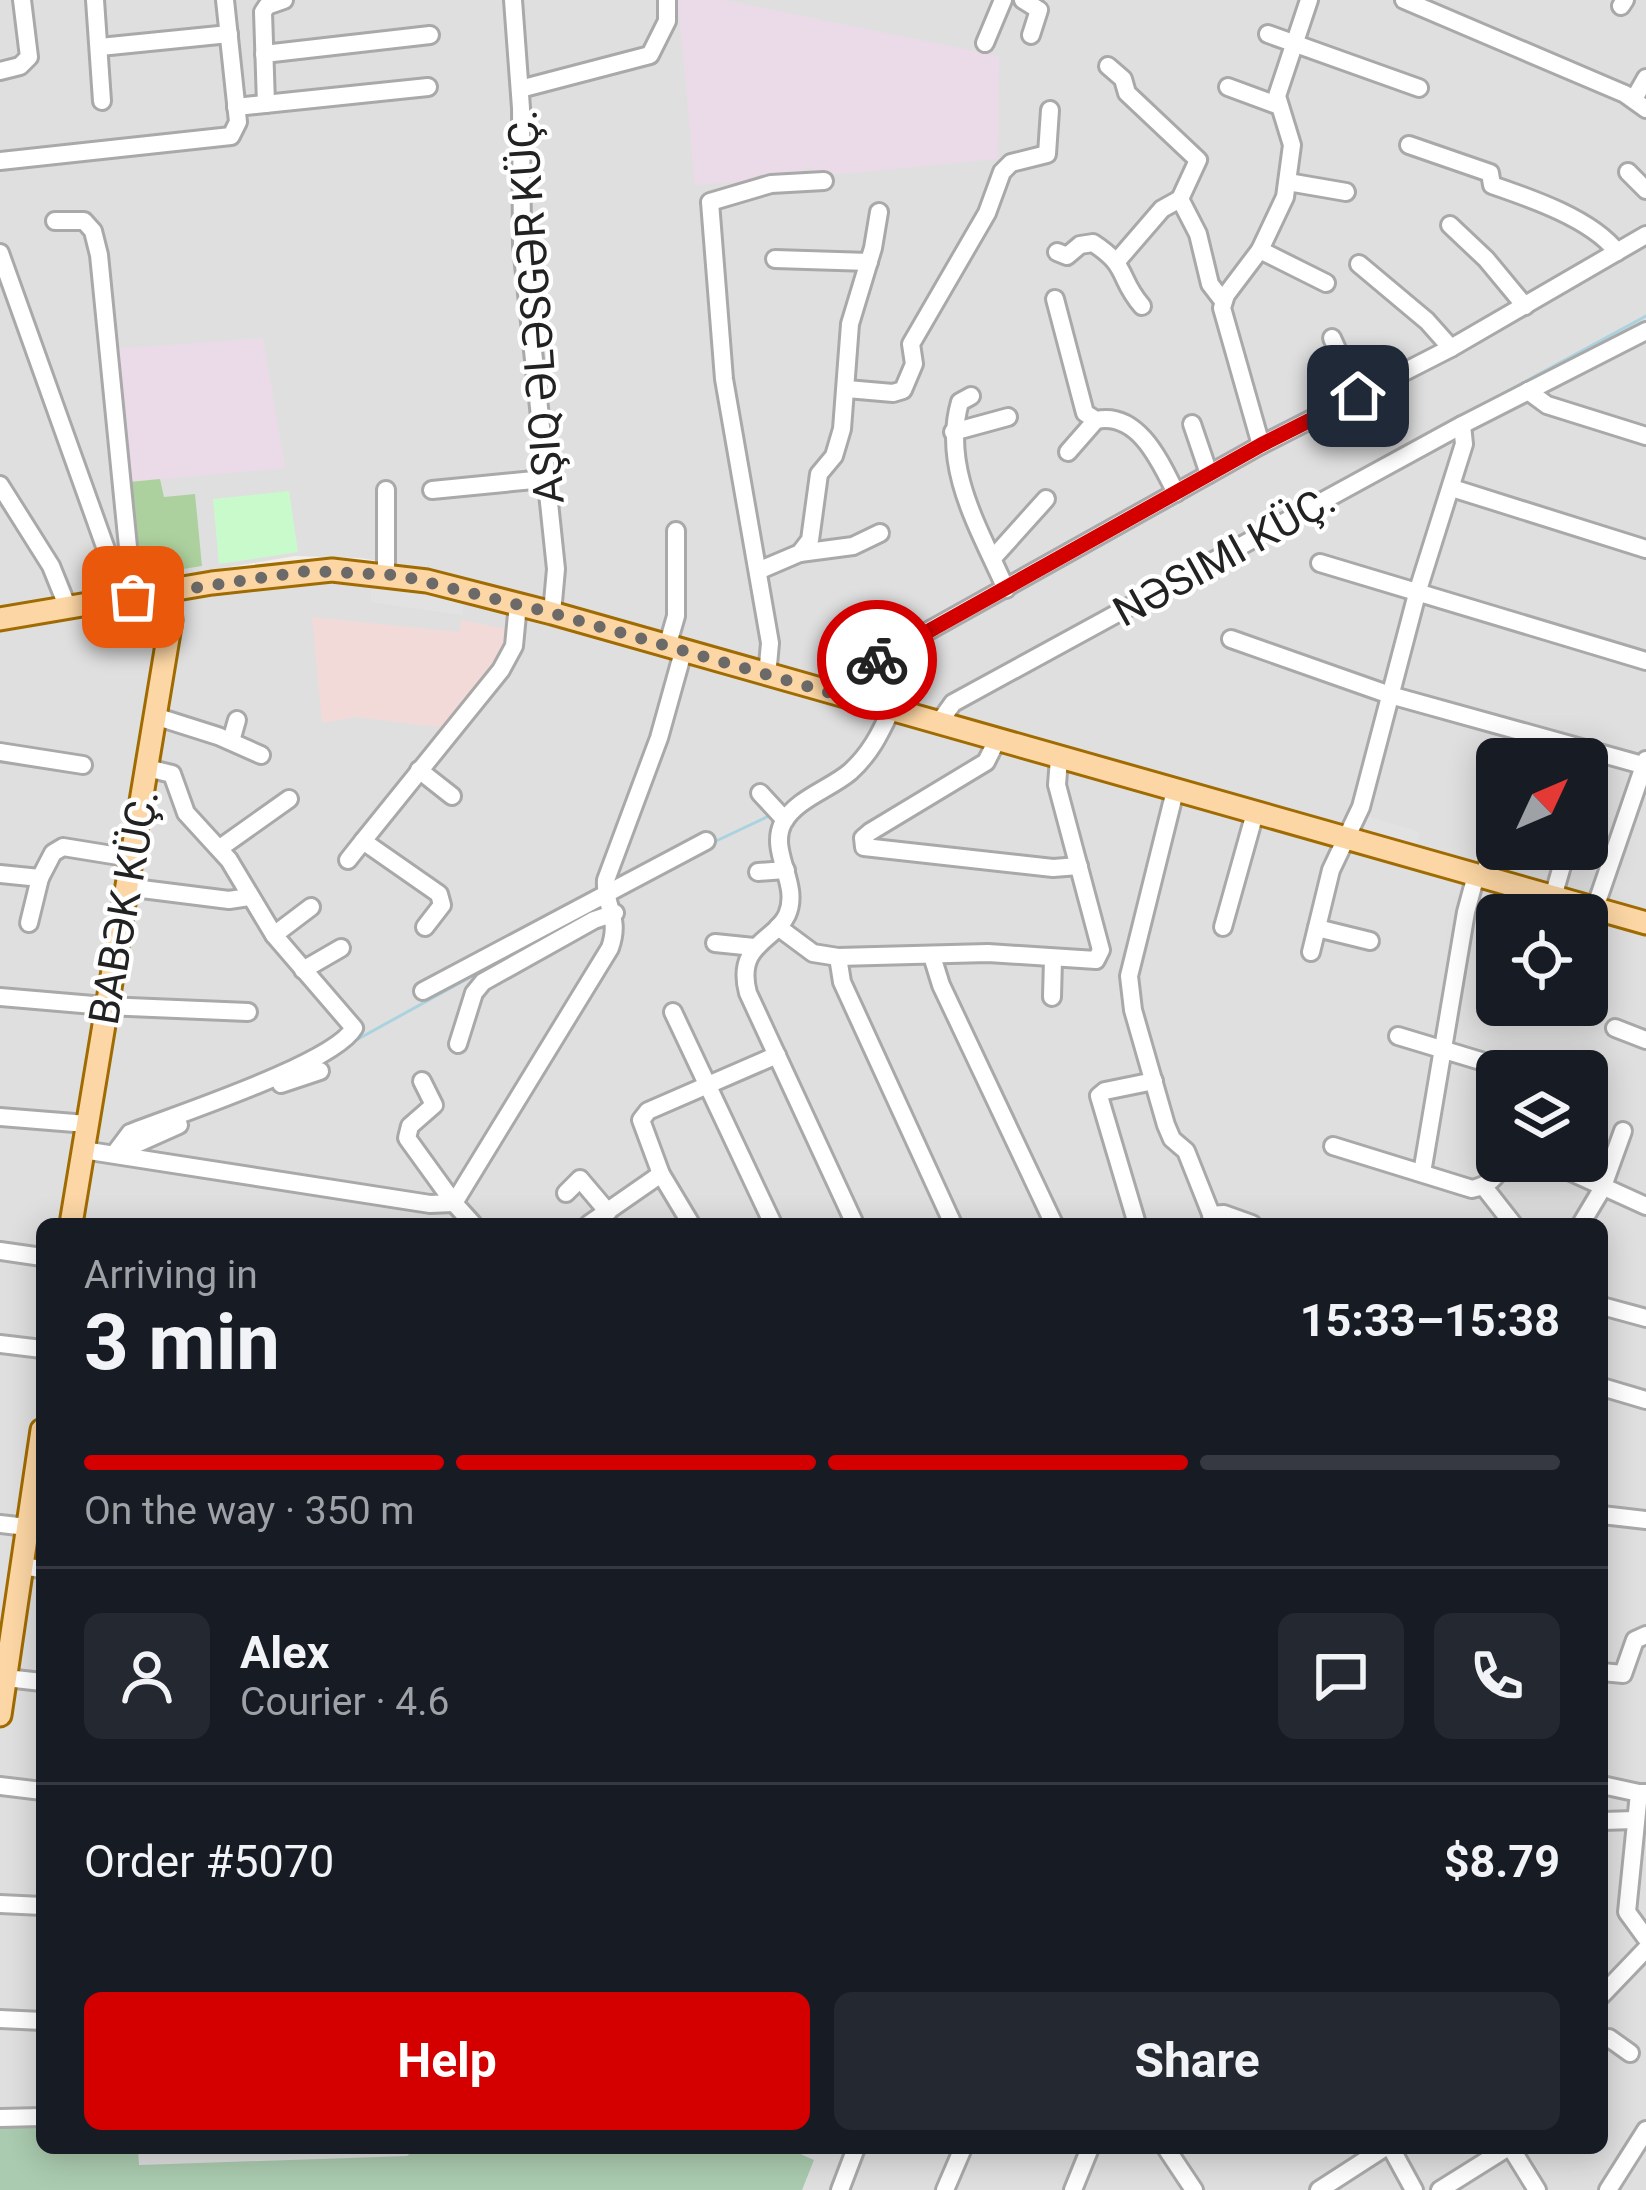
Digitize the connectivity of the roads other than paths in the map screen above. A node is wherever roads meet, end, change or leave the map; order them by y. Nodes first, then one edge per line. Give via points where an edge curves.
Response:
1 (22, 0) edge
2 (95, 0) edge
3 (225, 0) edge
4 (284, 0) edge
5 (513, 0) edge
6 (667, 0) edge
7 (1004, 0) edge
8 (1023, 0) edge
9 (1309, 0) edge
10 (1404, 0) edge
11 (229, 34) junction
12 (1268, 34) dead end
13 (430, 35) dead end
14 (1030, 35) dead end
15 (1293, 42) junction
16 (986, 43) dead end
17 (100, 47) junction
18 (265, 54) junction
19 (1108, 66) dead end
20 (0, 70) edge
21 (1646, 78) edge
22 (428, 87) dead end
23 (1228, 87) dead end
24 (1419, 88) dead end
25 (520, 89) junction
26 (102, 100) dead end
27 (266, 104) junction
28 (1640, 104) edge
29 (1277, 105) junction
30 (236, 107) junction
31 (1050, 110) dead end
32 (1409, 145) dead end
33 (0, 161) edge
34 (1628, 172) dead end
35 (824, 181) dead end
36 (1288, 182) junction
37 (1646, 190) edge
38 (1346, 192) dead end
39 (1180, 199) junction
40 (879, 212) dead end
41 (55, 221) dead end
42 (1450, 225) dead end
43 (1646, 236) edge
44 (1261, 250) junction
45 (1057, 252) dead end
46 (1617, 252) junction
47 (0, 253) edge
48 (775, 260) dead end
49 (1118, 260) junction
50 (869, 262) junction
51 (1359, 264) dead end
52 (1326, 283) dead end
53 (1055, 299) dead end
54 (1223, 301) junction
55 (1142, 306) dead end
56 (1525, 306) junction
57 (1646, 331) edge
58 (1333, 338) dead end
59 (1450, 349) junction
60 (847, 388) junction
61 (1528, 391) junction
62 (971, 396) dead end
63 (1358, 396) junction
64 (1008, 417) dead end
65 (1096, 420) junction
66 (1192, 424) dead end
67 (1462, 425) junction
68 (953, 432) junction
69 (1646, 436) edge
70 (1261, 445) junction
71 (1068, 452) dead end
72 (1209, 474) junction
73 (544, 479) junction
74 (0, 485) edge
75 (1452, 488) junction
76 (386, 490) dead end
77 (432, 490) dead end
78 (1176, 493) junction
79 (1046, 499) dead end
80 (676, 531) dead end
81 (880, 533) dead end
82 (1646, 549) edge
83 (800, 553) junction
84 (993, 558) junction
85 (1320, 563) dead end
86 (758, 571) junction
87 (386, 574) junction
88 (1006, 589) junction
89 (168, 590) junction
90 (1418, 590) junction
91 (126, 598) junction
92 (518, 604) junction
93 (68, 608) junction
94 (552, 613) junction
95 (0, 619) edge
96 (1231, 640) dead end
97 (675, 649) junction
98 (1646, 661) edge
99 (767, 676) junction
100 (831, 693) junction
101 (1390, 695) junction
102 (891, 710) junction
103 (155, 716) junction
104 (237, 720) dead end
105 (938, 724) junction
106 (997, 740) junction
107 (231, 741) junction
108 (0, 752) edge
109 (261, 755) dead end
110 (1059, 758) junction
111 (1645, 764) edge
112 (82, 765) dead end
113 (147, 768) junction
114 (419, 770) junction
115 (1175, 791) junction
116 (760, 793) dead end
117 (452, 796) dead end
118 (289, 799) dead end
119 (1256, 813) junction
120 (785, 820) junction
121 (1345, 838) junction
122 (363, 841) junction
123 (706, 841) dead end
124 (220, 848) junction
125 (131, 858) junction
126 (348, 860) dead end
127 (1079, 866) junction
128 (786, 870) junction
129 (1482, 870) edge
130 (758, 872) dead end
131 (671, 873) dead end
132 (0, 874) edge
133 (1480, 876) junction
134 (40, 878) junction
135 (126, 887) junction
136 (1543, 894) edge
137 (1592, 894) edge
138 (249, 897) junction
139 (610, 904) junction
140 (311, 908) dead end
141 (1608, 915) edge
142 (28, 923) dead end
143 (1646, 923) edge
144 (425, 927) dead end
145 (778, 927) junction
146 (1223, 927) dead end
147 (1317, 928) junction
148 (274, 935) junction
149 (1370, 941) dead end
150 (716, 943) dead end
151 (754, 947) junction
152 (341, 948) dead end
153 (1311, 952) dead end
154 (932, 956) junction
155 (838, 957) junction
156 (1052, 958) junction
157 (303, 970) junction
158 (423, 991) dead end
159 (0, 997) edge
160 (1052, 997) dead end
161 (105, 1006) junction
162 (248, 1012) dead end
163 (673, 1012) dead end
164 (1615, 1028) dead end
165 (1398, 1036) dead end
166 (1646, 1040) edge
167 (458, 1044) dead end
168 (1442, 1049) junction
169 (777, 1055) junction
170 (1476, 1059) edge
171 (320, 1072) dead end
172 (422, 1081) dead end
173 (1154, 1081) junction
174 (708, 1086) junction
175 (0, 1117) edge
176 (87, 1124) junction
177 (1623, 1131) dead end
178 (1333, 1146) dead end
179 (82, 1150) junction
180 (120, 1154) junction
181 (662, 1174) junction
182 (1422, 1174) junction
183 (1488, 1182) edge
184 (1589, 1182) edge
185 (1484, 1187) junction
186 (1602, 1189) junction
187 (566, 1193) dead end
188 (454, 1203) junction
189 (1646, 1206) edge
190 (608, 1212) junction
191 (72, 1218) edge
192 (467, 1218) edge
193 (598, 1218) edge
194 (688, 1218) edge
195 (770, 1218) edge
196 (852, 1218) edge
197 (950, 1218) edge
198 (1051, 1218) edge
199 (1135, 1218) edge
200 (1212, 1218) edge
201 (1508, 1218) edge
202 (1585, 1218) edge
203 (0, 1252) edge
204 (36, 1256) edge
205 (1608, 1308) edge
206 (1646, 1318) edge
207 (0, 1344) edge
208 (36, 1347) edge
209 (1608, 1390) edge
210 (1646, 1400) edge
211 (36, 1480) edge
212 (1608, 1516) edge
213 (1646, 1520) edge
214 (0, 1524) edge
215 (27, 1527) junction
216 (31, 1568) edge
217 (1646, 1635) edge
218 (1608, 1673) edge
219 (6, 1678) junction
220 (36, 1681) edge
221 (0, 1713) edge
222 (0, 1786) edge
223 (1608, 1786) edge
224 (36, 1790) edge
225 (1642, 1793) edge
226 (1635, 1820) junction
227 (1608, 1821) edge
228 (0, 1904) edge
229 (36, 1906) edge
230 (1645, 1948) edge
231 (1608, 1988) edge
232 (0, 2019) edge
233 (36, 2021) edge
234 (1608, 2038) edge
235 (1630, 2053) dead end
236 (36, 2117) edge
237 (0, 2118) edge
238 (1646, 2130) edge
239 (854, 2154) edge
240 (960, 2154) edge
241 (1088, 2154) edge
242 (1175, 2154) edge
243 (1377, 2154) edge
244 (1391, 2154) edge
245 (1499, 2154) edge
246 (1513, 2154) edge
247 (1195, 2189) edge
248 (840, 2190) edge
249 (944, 2190) edge
250 (1073, 2190) edge
251 (1319, 2190) edge
252 (1414, 2190) edge
253 (1440, 2190) edge
254 (1537, 2190) edge
255 (1608, 2190) edge

1 - 20 street via 29,57
2 - 17 street
3 - 11 street
4 - 18 street via 263,12
5 - 25 street
6 - 25 street via 667,22 650,55
7 - 16 street
8 - 14 street via 1039,10
9 - 15 street
10 - 28 street
11 - 17 street
11 - 30 street
12 - 15 street
13 - 18 street
15 - 24 street
15 - 29 street
17 - 26 street
18 - 27 street
19 - 39 street via 1198,160
21 - 28 street
22 - 27 street
23 - 29 street
25 - 73 street via 522,246
27 - 30 street
29 - 36 street via 1292,145
30 - 33 street via 236,130 222,139
31 - 60 street via 1047,154 1002,172 988,213 911,344 914,364 903,389
32 - 46 street via 1490,173 1492,185 1583,225
34 - 37 street
35 - 86 street via 771,184 710,202 724,379
36 - 38 street
36 - 44 street
39 - 49 street
39 - 54 street
40 - 50 street
41 - 91 street via 88,224 99,255
42 - 56 street
43 - 46 street
44 - 52 street
44 - 54 street
45 - 49 street via 1094,244
46 - 56 street
47 - 91 street
48 - 50 street
49 - 55 street
50 - 60 street via 850,323
51 - 59 street
53 - 65 street via 1084,412
54 - 70 street
56 - 59 street
57 - 61 street, NƏSIMI KÜÇ.
58 - 63 street
59 - 63 street
60 - 83 street via 842,430 819,473 810,540
61 - 67 street, NƏSIMI KÜÇ.
61 - 69 street via 1547,405
62 - 68 street via 960,402
63 - 70 street
64 - 68 street
65 - 71 street
65 - 78 street via 1124,422 1152,449
66 - 72 street
67 - 75 street
67 - 105 street, NƏSIMI KÜÇ. via 953,703
68 - 84 street via 959,477
70 - 72 street
72 - 78 street
73 - 77 street
73 - 94 street via 556,569
74 - 93 street
75 - 82 street
75 - 90 street
76 - 87 street
78 - 88 street
79 - 84 street
80 - 97 street
81 - 83 street via 853,546
83 - 86 street
84 - 88 street
85 - 90 street
86 - 99 street
87 - 89 main road via 307,571
87 - 92 main road
88 - 100 street
89 - 91 main road
89 - 103 main road, BABƏK KÜÇ. via 171,620
90 - 98 street
90 - 101 street
91 - 93 main road
92 - 94 main road
92 - 114 street via 514,646 501,670
93 - 95 main road
94 - 97 main road
96 - 101 street
97 - 99 main road
97 - 139 street via 659,738 606,880
99 - 100 main road
100 - 102 main road
101 - 111 street
101 - 121 street
102 - 105 main road
102 - 120 street via 848,774
103 - 107 street
103 - 113 main road, BABƏK KÜÇ.
104 - 107 street
105 - 106 main road
106 - 110 main road
106 - 127 street via 986,762 870,832 864,848
107 - 109 street
108 - 112 street
110 - 115 main road
110 - 127 street
111 - 137 street
113 - 124 street via 172,773 186,813
113 - 125 main road, BABƏK KÜÇ.
114 - 117 street
114 - 122 street
115 - 119 main road
115 - 173 street via 1129,976
116 - 120 street
118 - 124 street
119 - 121 main road
119 - 146 street
120 - 128 street via 778,838
121 - 133 main road
121 - 147 street
122 - 126 street
122 - 144 street via 439,894 442,905
123 - 139 street
124 - 138 street
125 - 134 street via 63,847
125 - 135 main road, BABƏK KÜÇ.
127 - 156 street via 1101,950 1096,960
128 - 130 street
128 - 145 street via 789,907
129 - 133 street
131 - 139 street
132 - 134 street
133 - 136 main road
133 - 168 street
134 - 142 street
135 - 138 street
135 - 161 main road, BABƏK KÜÇ.
138 - 148 street
139 - 158 street
139 - 167 street via 483,982
139 - 188 street via 615,934 593,980
140 - 148 street
141 - 143 main road
145 - 151 street
145 - 155 street via 813,953
147 - 149 street
147 - 153 street
148 - 157 street
150 - 151 street
151 - 169 street via 746,983
152 - 157 street
154 - 155 street
154 - 156 street
154 - 198 street
155 - 197 street via 842,982
156 - 160 street
157 - 180 street via 353,1023 352,1034 285,1071 130,1133
159 - 161 street
161 - 162 street
161 - 176 main road, BABƏK KÜÇ.
163 - 174 street
164 - 166 street
165 - 168 street
168 - 170 street
168 - 182 street
169 - 174 street
169 - 196 street
171 - 180 street
172 - 188 street via 434,1105 407,1138
173 - 199 street via 1099,1096
173 - 200 street via 1166,1125 1186,1151
174 - 181 street via 640,1120
174 - 195 street
175 - 176 street
176 - 179 main road, BABƏK KÜÇ.
177 - 186 street
178 - 182 street
179 - 180 street
179 - 191 main road, BABƏK KÜÇ.
180 - 188 street
181 - 190 street
181 - 194 street
182 - 185 street
183 - 185 street
184 - 186 street
185 - 201 street
186 - 189 street
186 - 202 street
187 - 190 street via 580,1179
188 - 192 street
190 - 193 street
203 - 204 street
205 - 206 street
207 - 208 street
209 - 210 street
211 - 215 main road
212 - 213 street
214 - 215 street
215 - 216 main road
216 - 219 main road
217 - 218 street via 1635,1640 1623,1674
219 - 220 street
219 - 221 main road
222 - 224 street
223 - 225 street
225 - 226 street
226 - 227 street
226 - 230 street via 1628,1917
228 - 229 street
230 - 231 street
232 - 233 street
234 - 235 street
236 - 237 street
238 - 255 street
239 - 248 street
240 - 249 street
241 - 250 street
242 - 247 street
243 - 251 street
244 - 252 street
245 - 253 street
246 - 254 street

